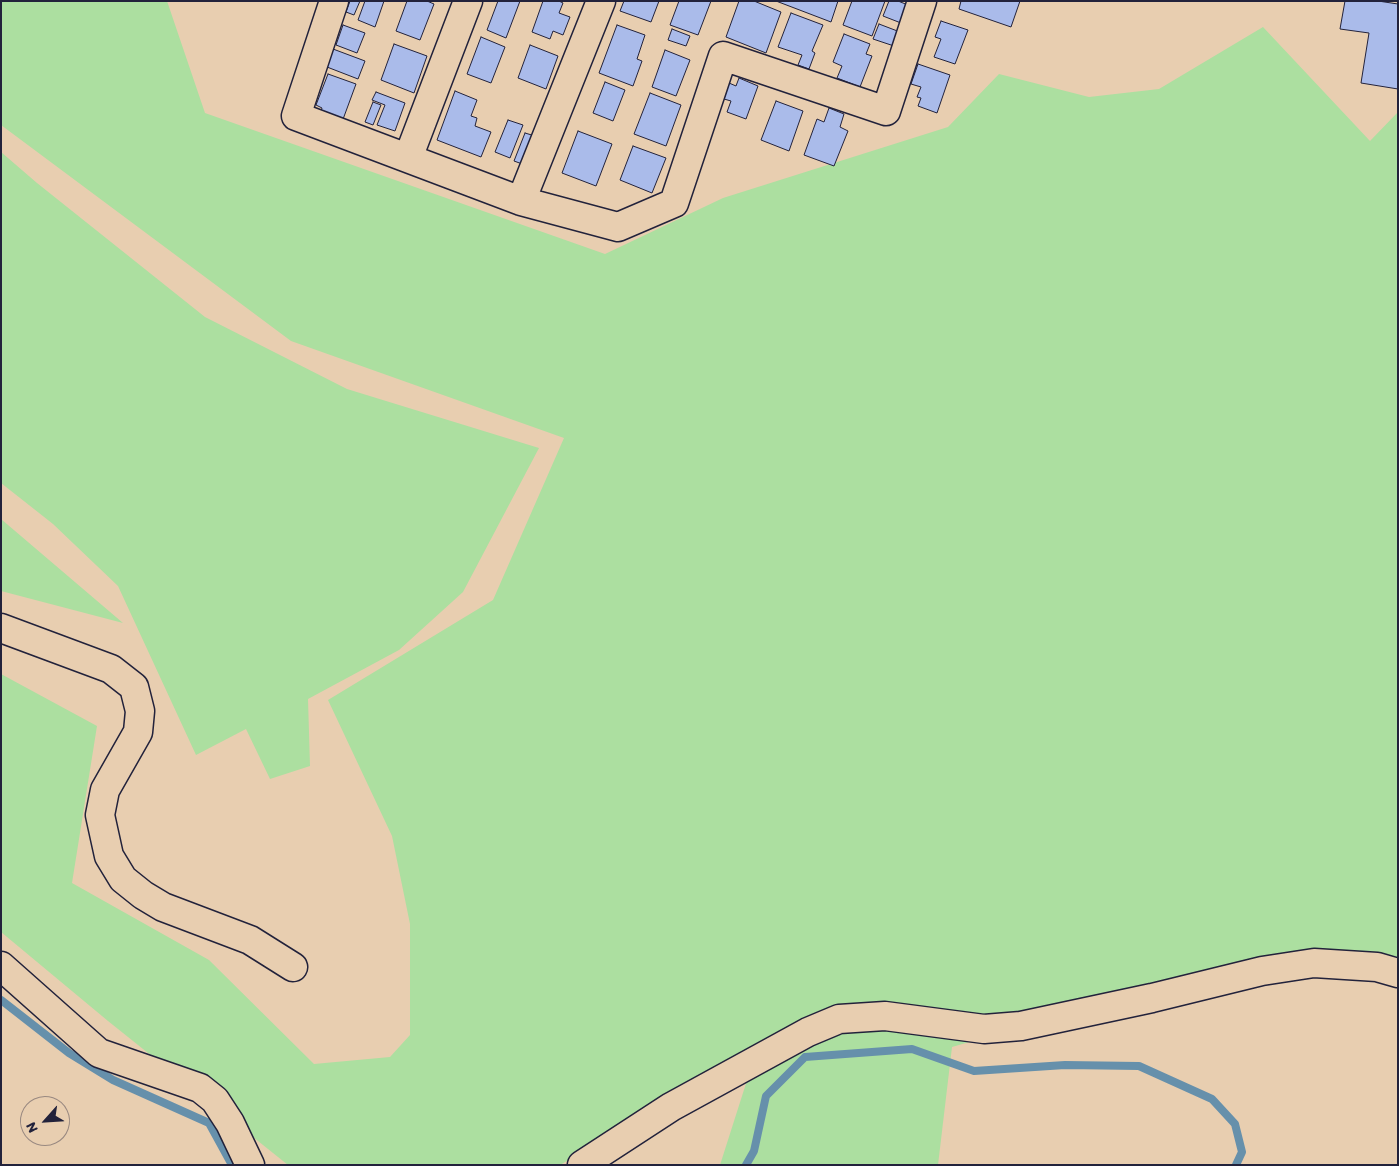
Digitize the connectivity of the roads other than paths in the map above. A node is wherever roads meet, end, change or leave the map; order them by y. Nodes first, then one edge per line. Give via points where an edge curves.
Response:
1 (334, 1) edge
2 (468, 1) edge
3 (601, 1) edge
4 (922, 1) edge
5 (408, 158) junction
6 (521, 201) junction
7 (1, 628) edge
8 (1, 966) edge
9 (293, 967) dead end
10 (1398, 973) edge
11 (250, 1165) edge
12 (582, 1165) edge

1 - 5 street via 296,116
2 - 5 street
3 - 6 street
4 - 6 street via 886,111 723,56 674,203 618,227
5 - 6 street
7 - 9 street via 112,669 134,687 140,711 138,732 105,790 100,814 109,856 123,880 163,907 250,940
8 - 11 street via 100,1053 200,1088 215,1100 230,1123
10 - 12 street via 1377,967 1314,963 1262,971 1021,1026 984,1029 885,1016 839,1019 808,1032 671,1107

